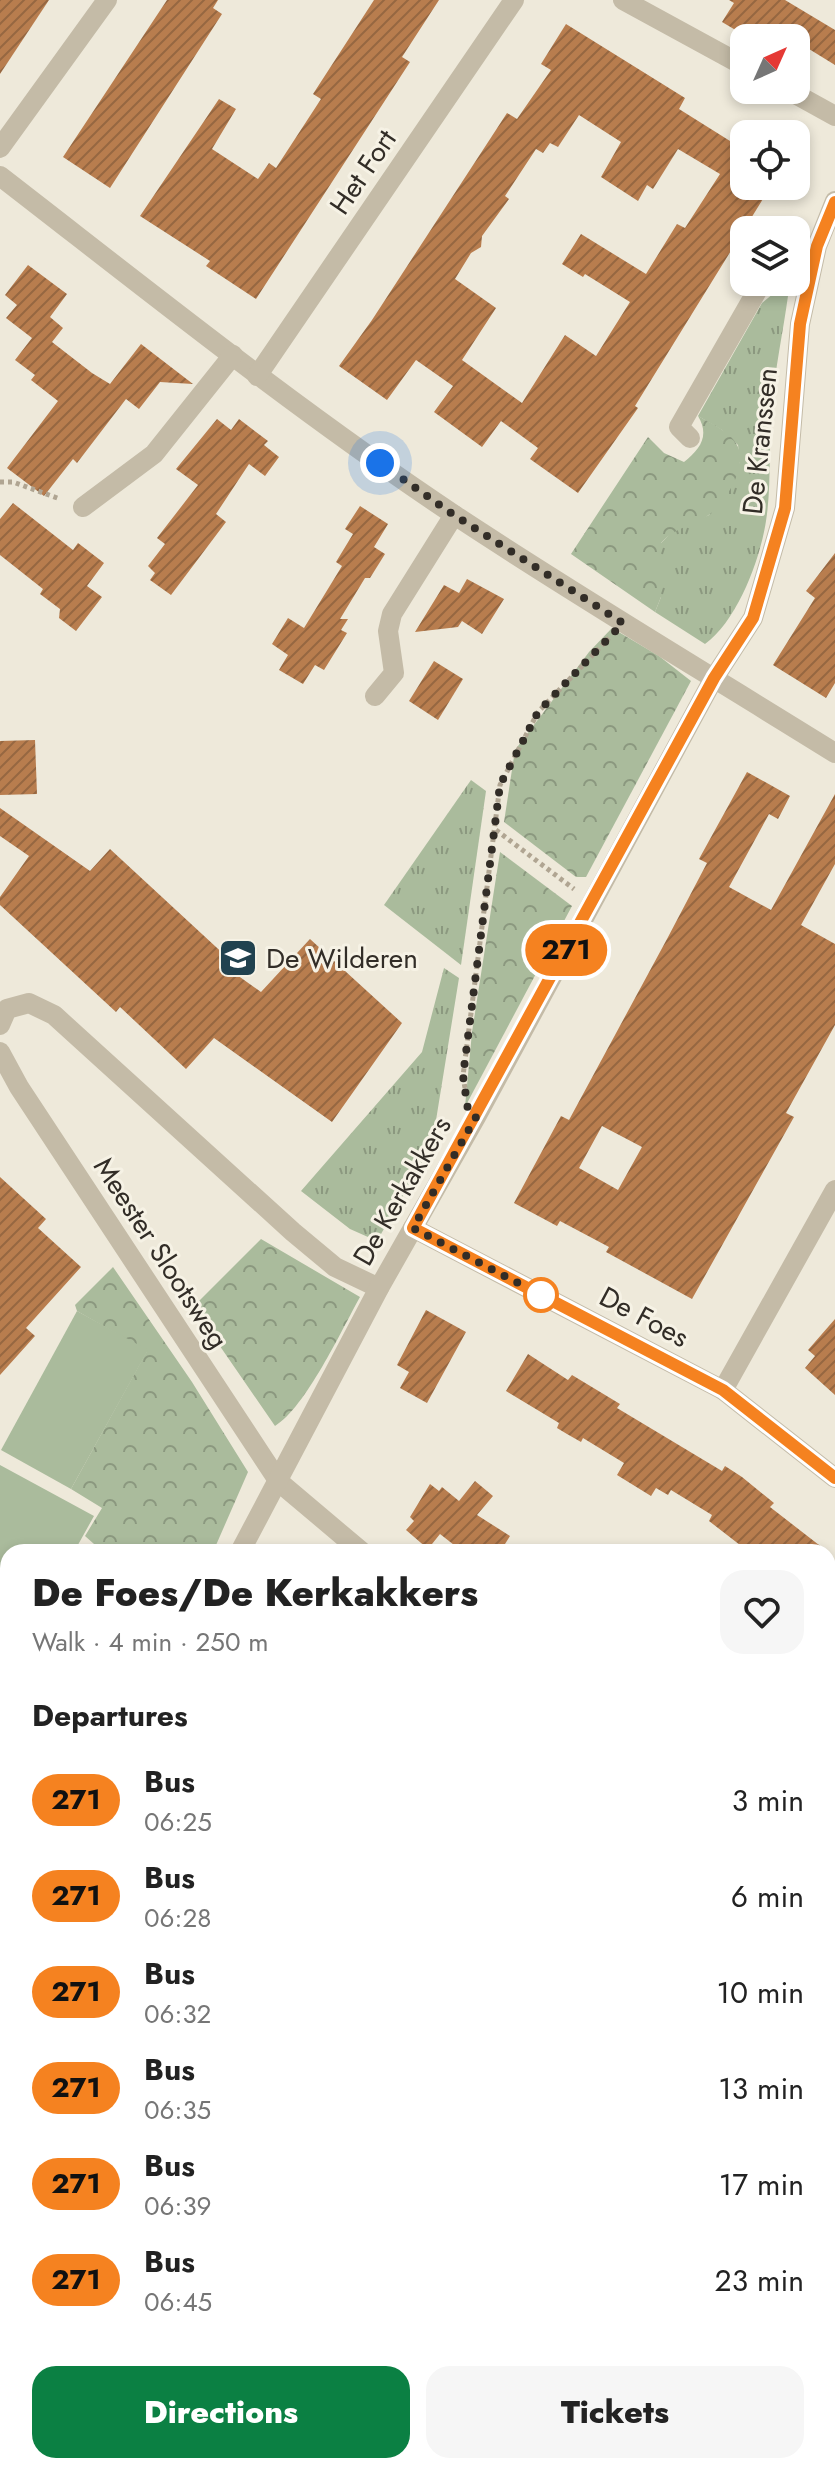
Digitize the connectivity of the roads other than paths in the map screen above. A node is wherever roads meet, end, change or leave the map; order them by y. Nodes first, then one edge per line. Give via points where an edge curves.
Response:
1 (107, 0) edge
2 (514, 0) edge
3 (623, 0) edge
4 (730, 58) edge
5 (810, 102) edge
6 (835, 116) edge
7 (0, 148) edge
8 (0, 176) edge
9 (835, 201) edge
10 (817, 246) junction
11 (810, 250) edge
12 (754, 296) edge
13 (233, 355) junction
14 (257, 376) junction
15 (690, 438) dead end
16 (83, 507) road end
17 (454, 515) junction
18 (714, 678) junction
19 (375, 696) dead end
20 (835, 753) edge
21 (0, 1025) edge
22 (0, 1052) edge
23 (835, 1190) edge
24 (413, 1228) junction
25 (379, 1288) junction
26 (723, 1390) junction
27 (835, 1478) edge
28 (279, 1482) junction
29 (244, 1544) edge
30 (353, 1544) edge

1 - 7 street
2 - 14 street, Het Fort
3 - 4 street
5 - 6 street
8 - 13 street
9 - 10 street, De Kranssen
10 - 11 street
10 - 18 street, De Kranssen via 800,324 785,508 753,618
12 - 15 street, De Kranssen via 679,427
13 - 14 street
13 - 16 street via 154,454
14 - 17 street
17 - 18 street
17 - 19 street via 392,614 388,631 394,673
18 - 20 street
18 - 24 street, De Kerkakkers
21 - 25 street via 7,1009 29,1003 54,1015 293,1232 335,1267
22 - 28 street, Meester Slootsweg
23 - 26 street
24 - 25 street, De Kerkakkers
24 - 26 street, De Foes
25 - 28 street, De Kerkakkers
26 - 27 street, De Foes
28 - 29 street, De Kerkakkers
28 - 30 street, Meester Slootsweg

